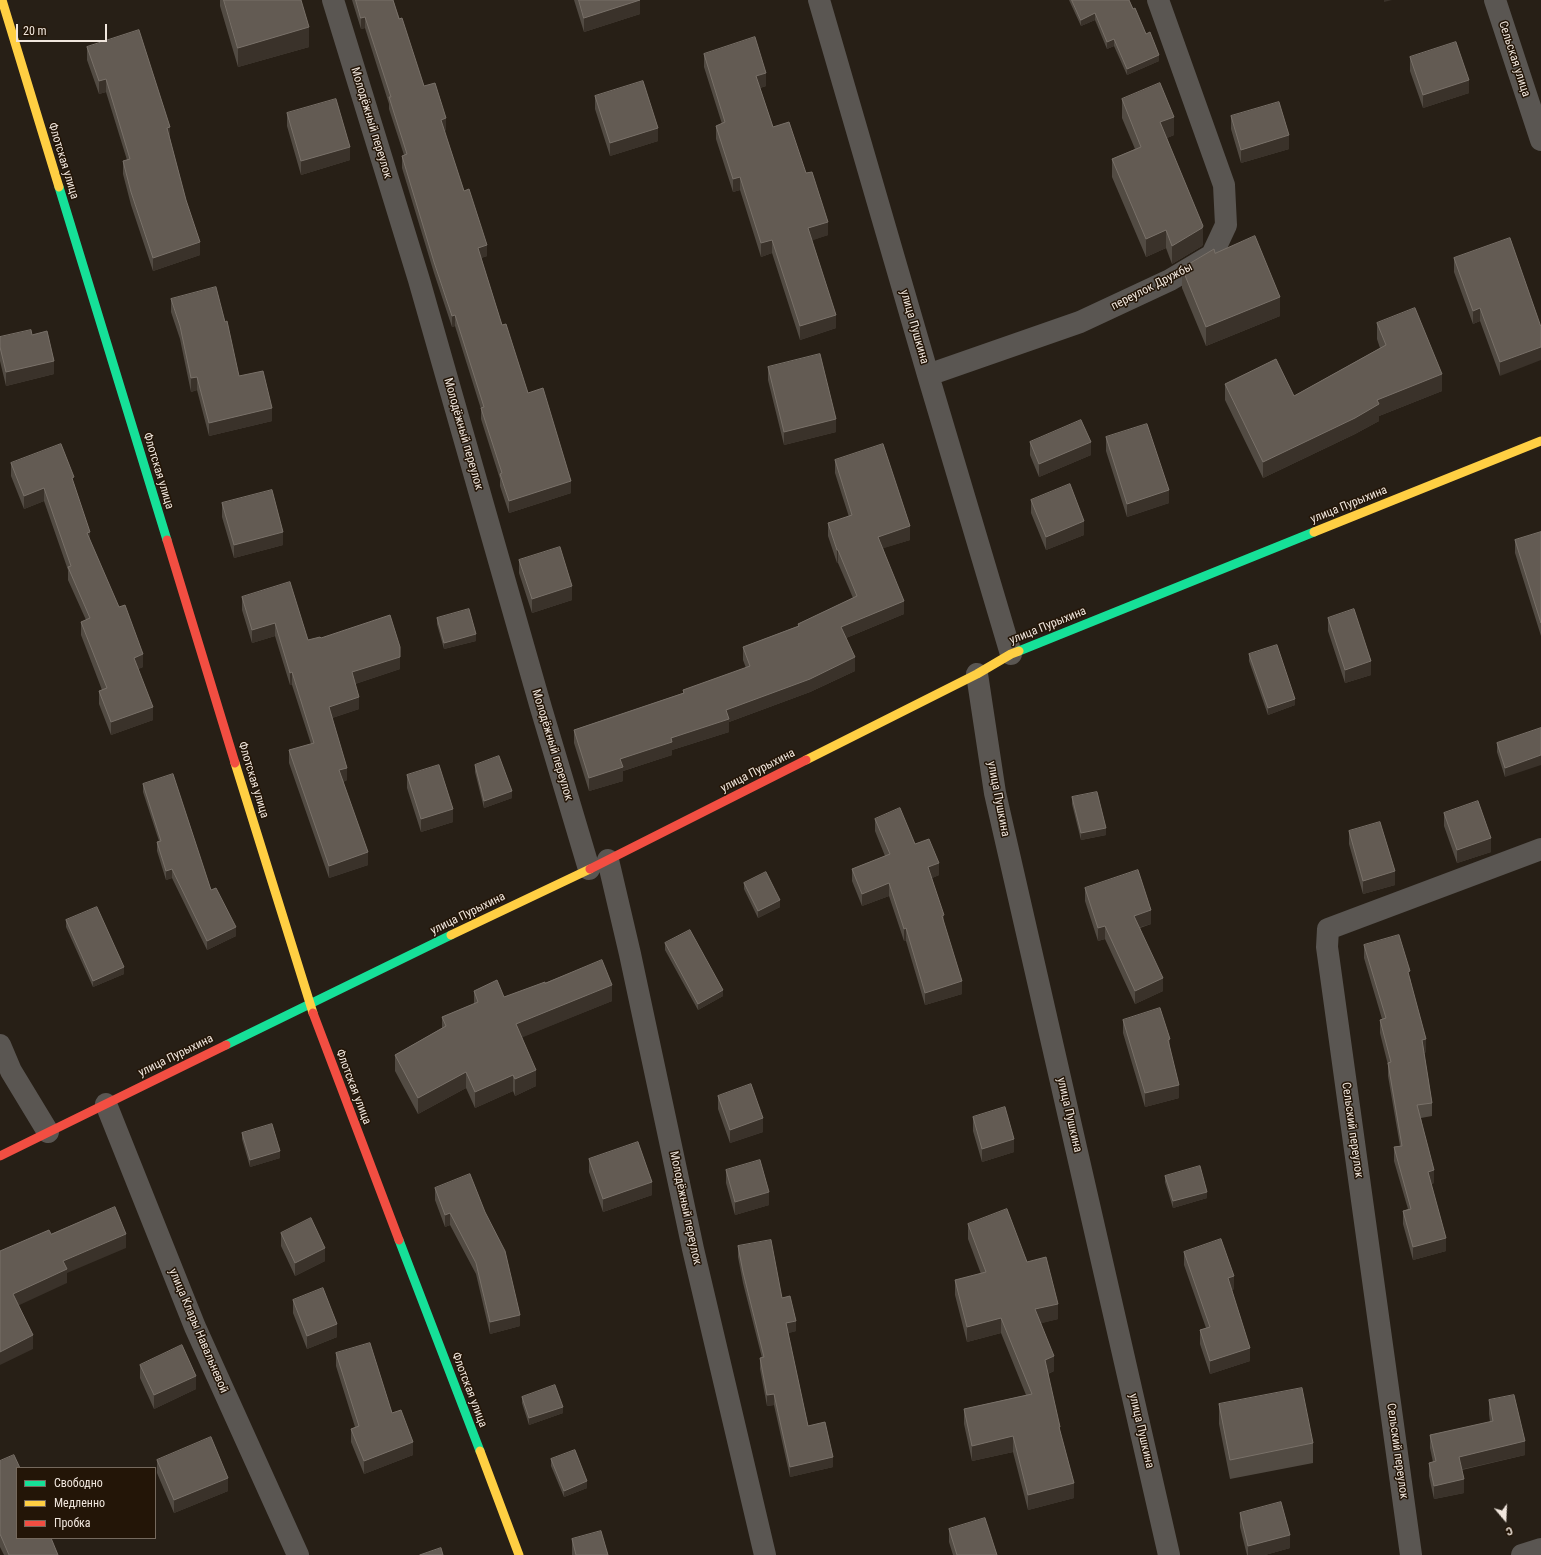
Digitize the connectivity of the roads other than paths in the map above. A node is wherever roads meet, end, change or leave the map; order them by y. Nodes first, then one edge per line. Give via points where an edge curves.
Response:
1 (2, 0) edge
2 (333, 0) edge
3 (820, 0) edge
4 (1158, 0) edge
5 (1495, 0) edge
6 (1541, 140) edge
7 (928, 375) junction
8 (1541, 441) edge
9 (1011, 654) junction
10 (977, 674) junction
11 (1541, 849) edge
12 (599, 865) junction
13 (309, 1004) junction
14 (0, 1045) edge
15 (106, 1104) junction
16 (48, 1132) junction
17 (0, 1156) edge
18 (1541, 1549) edge
19 (298, 1555) edge
20 (519, 1555) edge
21 (765, 1555) edge
22 (1169, 1555) edge
23 (1411, 1555) edge
24 (1522, 1555) edge

1 - 13 street, Флотская улица
2 - 12 street, Молодёжный переулок via 419,280 541,708
3 - 7 street, улица Пушкина
4 - 7 street, переулок Дружбы via 1224,185 1226,225 1212,255 1170,280 1080,322
5 - 6 street, Сельская улица
7 - 9 street, улица Пушкина
8 - 9 street, улица Пурыхина
9 - 10 street, улица Пурыхина
10 - 12 street, улица Пурыхина
10 - 22 street, улица Пушкина via 995,793
11 - 23 street, Сельский переулок via 1328,930 1326,947
12 - 13 street, улица Пурыхина
12 - 21 street, Молодёжный переулок via 630,954 693,1249
13 - 15 street, улица Пурыхина
13 - 20 street, Флотская улица
14 - 16 street via 11,1071
15 - 16 street, улица Пурыхина
15 - 19 street, улица Клары Навальневой via 194,1327
16 - 17 street, улица Пурыхина
18 - 24 street

